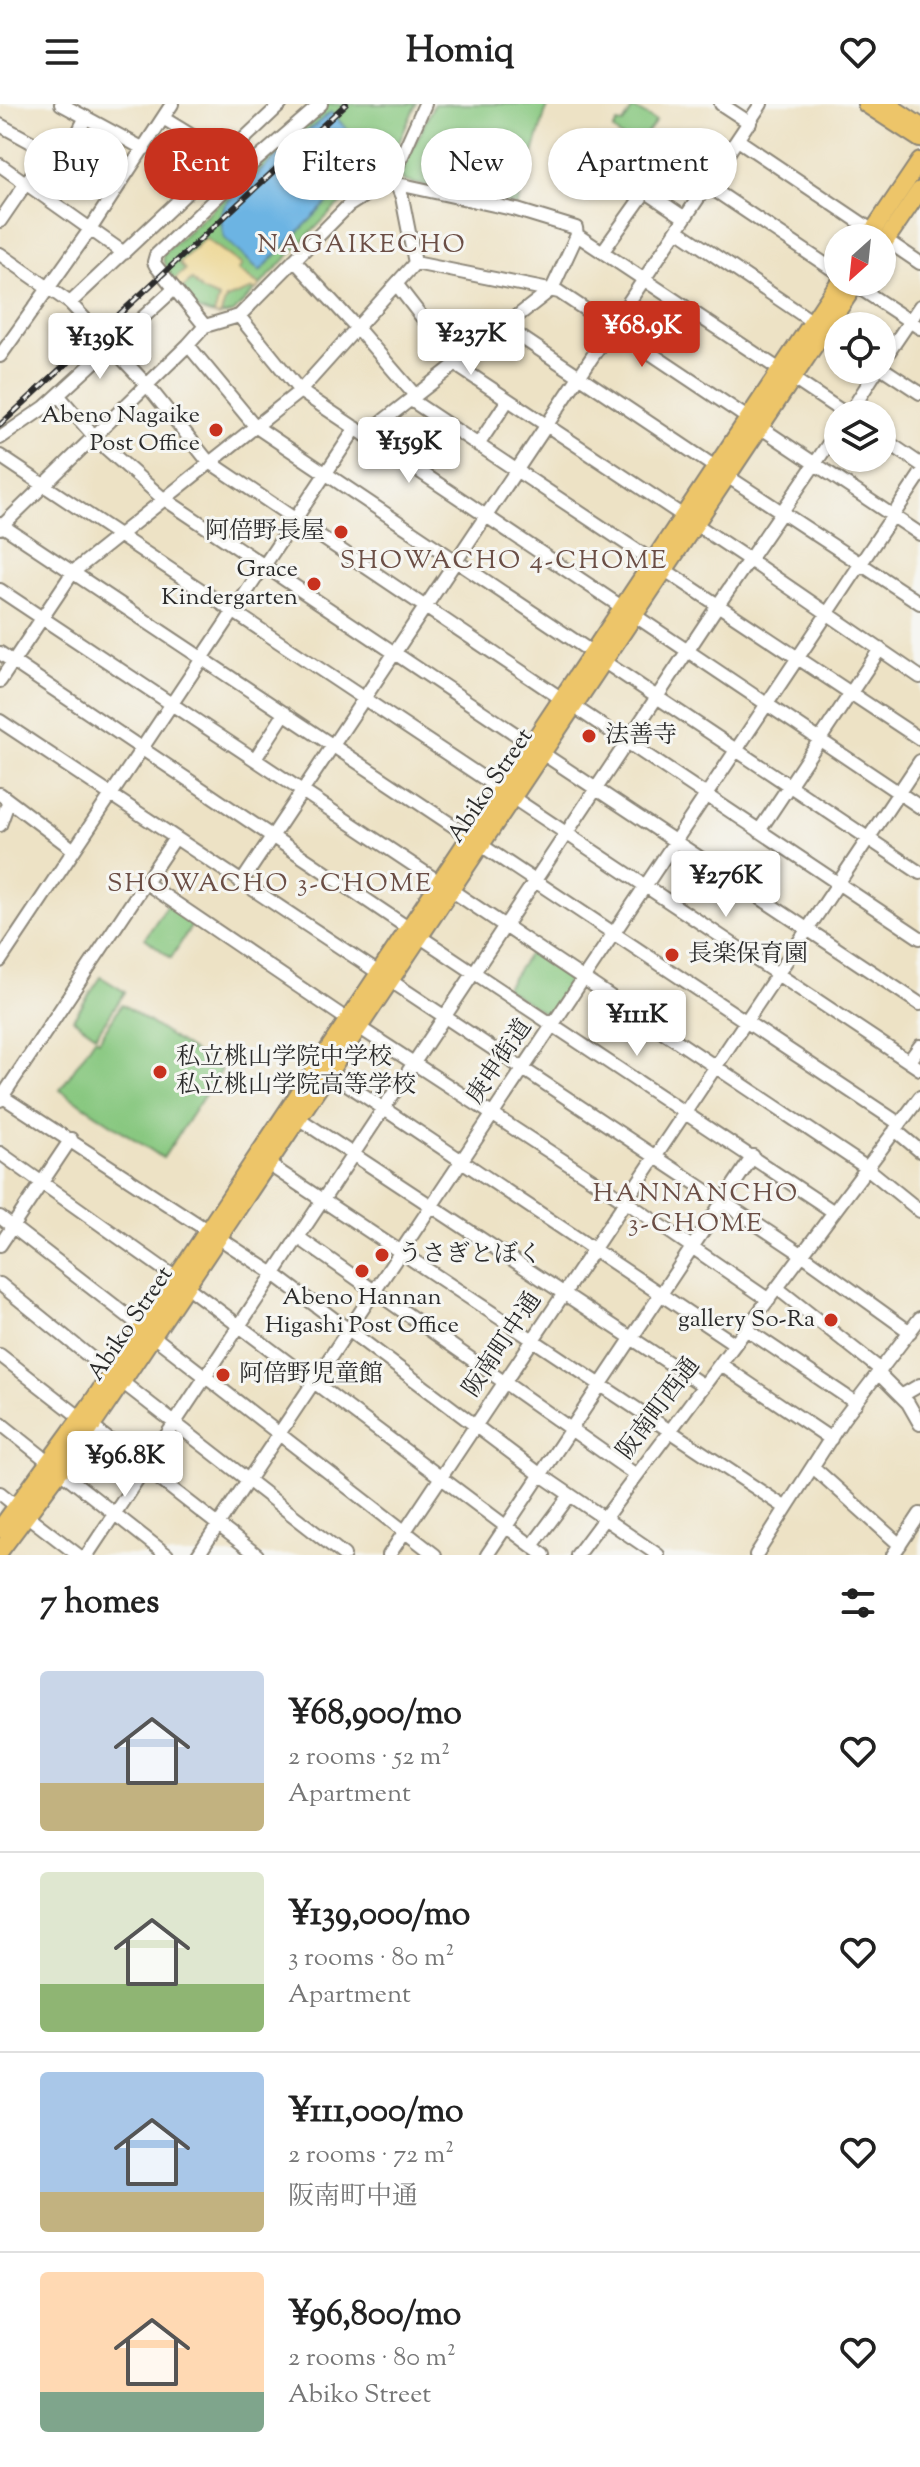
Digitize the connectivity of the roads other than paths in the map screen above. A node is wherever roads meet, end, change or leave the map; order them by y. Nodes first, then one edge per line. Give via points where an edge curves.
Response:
1 (61, 104) edge
2 (172, 104) edge
3 (321, 104) edge
4 (425, 104) edge
5 (721, 104) edge
6 (761, 104) edge
7 (866, 104) edge
8 (887, 104) edge
9 (275, 106) edge
10 (86, 117) junction
11 (163, 118) junction
12 (750, 123) junction
13 (0, 125) edge
14 (920, 126) edge
15 (80, 128) edge
16 (157, 128) edge
17 (179, 128) edge
18 (253, 128) edge
19 (24, 138) edge
20 (920, 139) edge
21 (738, 140) joint
22 (144, 149) joint
23 (405, 155) edge
24 (920, 161) edge
25 (0, 165) edge
26 (24, 183) edge
27 (405, 183) edge
28 (24, 187) edge
29 (920, 190) edge
30 (50, 200) edge
31 (179, 200) edge
32 (359, 200) edge
33 (400, 200) edge
34 (639, 200) edge
35 (658, 200) edge
36 (698, 200) edge
37 (730, 200) edge
38 (685, 218) junction
39 (0, 221) edge
40 (856, 224) edge
41 (885, 224) edge
42 (890, 224) edge
43 (91, 228) junction
44 (677, 230) junction
45 (577, 235) junction
46 (896, 250) edge
47 (603, 251) junction
48 (124, 253) junction
49 (0, 254) edge
50 (294, 260) junction
51 (415, 263) junction
52 (920, 263) edge
53 (824, 264) edge
54 (644, 279) junction
55 (397, 285) junction
56 (50, 288) junction
57 (552, 289) junction
58 (173, 290) junction
59 (870, 296) edge
60 (70, 303) junction
61 (920, 306) edge
62 (239, 316) junction
63 (915, 325) edge
64 (205, 326) junction
65 (506, 327) junction
66 (357, 328) junction
67 (612, 328) junction
68 (824, 329) edge
69 (824, 331) edge
70 (188, 345) junction
71 (110, 346) junction
72 (896, 348) edge
73 (0, 356) edge
74 (458, 364) junction
75 (786, 374) junction
76 (580, 376) junction
77 (896, 377) edge
78 (147, 385) junction
79 (300, 391) junction
80 (920, 393) edge
81 (58, 395) junction
82 (414, 398) junction
83 (508, 400) junction
84 (826, 400) edge
85 (754, 423) junction
86 (255, 426) junction
87 (546, 426) junction
88 (360, 432) junction
89 (93, 437) junction
90 (0, 438) edge
91 (478, 445) junction
92 (896, 448) edge
93 (824, 451) edge
94 (0, 456) edge
95 (210, 462) junction
96 (816, 463) junction
97 (920, 464) edge
98 (517, 470) junction
99 (721, 472) junction
100 (325, 475) junction
101 (920, 475) edge
102 (44, 486) junction
103 (164, 498) junction
104 (784, 512) junction
105 (487, 515) junction
106 (892, 515) junction
107 (295, 520) junction
108 (689, 520) junction
109 (1, 526) edge
110 (920, 534) edge
111 (118, 535) junction
112 (751, 561) junction
113 (456, 562) junction
114 (859, 563) junction
115 (264, 565) junction
116 (659, 566) junction
117 (73, 572) junction
118 (0, 590) edge
119 (920, 603) edge
120 (718, 605) junction
121 (426, 607) junction
122 (233, 612) junction
123 (629, 612) junction
124 (826, 613) junction
125 (43, 617) junction
126 (880, 649) junction
127 (688, 651) junction
128 (395, 652) junction
129 (0, 653) edge
130 (598, 657) junction
131 (797, 657) junction
132 (202, 659) junction
133 (13, 661) junction
134 (920, 677) edge
135 (0, 681) edge
136 (850, 693) junction
137 (657, 697) junction
138 (364, 700) junction
139 (172, 703) junction
140 (568, 703) junction
141 (767, 703) junction
142 (285, 713) junction
143 (0, 721) edge
144 (819, 739) junction
145 (920, 739) edge
146 (628, 743) junction
147 (333, 746) junction
148 (142, 749) junction
149 (537, 749) junction
150 (736, 749) junction
151 (255, 759) junction
152 (920, 761) edge
153 (789, 785) junction
154 (597, 789) junction
155 (303, 790) junction
156 (899, 793) junction
157 (110, 795) junction
158 (506, 795) junction
159 (706, 795) junction
160 (4, 798) edge
161 (920, 807) edge
162 (0, 825) edge
163 (759, 831) junction
164 (566, 835) junction
165 (272, 837) junction
166 (175, 838) junction
167 (868, 838) junction
168 (475, 841) junction
169 (674, 841) junction
170 (74, 850) junction
171 (920, 873) edge
172 (536, 881) junction
173 (146, 883) junction
174 (241, 883) junction
175 (838, 883) junction
176 (445, 886) junction
177 (644, 886) junction
178 (506, 926) junction
179 (807, 929) junction
180 (414, 932) junction
181 (614, 932) junction
182 (920, 938) edge
183 (0, 961) edge
184 (476, 972) junction
185 (777, 975) junction
186 (384, 978) junction
187 (583, 978) junction
188 (920, 1004) edge
189 (446, 1018) junction
190 (746, 1021) junction
191 (354, 1024) junction
192 (553, 1024) junction
193 (920, 1046) edge
194 (415, 1063) junction
195 (915, 1065) edge
196 (716, 1066) junction
197 (522, 1069) junction
198 (329, 1072) junction
199 (1, 1097) edge
200 (920, 1097) edge
201 (385, 1109) junction
202 (686, 1111) junction
203 (492, 1114) junction
204 (298, 1118) junction
205 (898, 1127) junction
206 (71, 1139) junction
207 (920, 1151) edge
208 (0, 1153) edge
209 (354, 1155) junction
210 (753, 1156) junction
211 (655, 1157) junction
212 (462, 1160) junction
213 (268, 1164) junction
214 (867, 1168) junction
215 (43, 1181) junction
216 (324, 1200) junction
217 (625, 1201) junction
218 (722, 1202) junction
219 (432, 1206) junction
220 (920, 1211) edge
221 (834, 1212) junction
222 (0, 1217) edge
223 (12, 1227) junction
224 (214, 1233) junction
225 (299, 1238) junction
226 (0, 1245) edge
227 (594, 1248) junction
228 (692, 1248) junction
229 (402, 1251) junction
230 (803, 1255) junction
231 (274, 1274) junction
232 (181, 1282) junction
233 (0, 1284) edge
234 (777, 1288) junction
235 (374, 1292) junction
236 (564, 1293) junction
237 (662, 1293) junction
238 (769, 1300) junction
239 (920, 1318) edge
240 (240, 1326) junction
241 (746, 1329) junction
242 (347, 1330) junction
243 (148, 1332) junction
244 (910, 1332) junction
245 (632, 1339) junction
246 (533, 1340) junction
247 (735, 1344) junction
248 (0, 1355) edge
249 (720, 1364) junction
250 (880, 1371) junction
251 (206, 1376) junction
252 (117, 1378) junction
253 (313, 1381) junction
254 (505, 1382) junction
255 (601, 1384) junction
256 (920, 1385) edge
257 (704, 1386) junction
258 (901, 1396) junction
259 (856, 1403) junction
260 (86, 1422) junction
261 (176, 1422) junction
262 (0, 1423) edge
263 (920, 1424) edge
264 (476, 1425) junction
265 (571, 1429) junction
266 (670, 1431) junction
267 (279, 1432) junction
268 (831, 1439) junction
269 (55, 1466) junction
270 (813, 1467) junction
271 (145, 1468) junction
272 (541, 1475) junction
273 (636, 1475) junction
274 (441, 1478) junction
275 (247, 1480) junction
276 (0, 1493) edge
277 (570, 1495) junction
278 (786, 1508) junction
279 (21, 1510) junction
280 (114, 1514) junction
281 (920, 1514) edge
282 (604, 1519) junction
283 (218, 1524) junction
284 (506, 1527) junction
285 (0, 1529) edge
286 (406, 1533) junction
287 (532, 1546) junction
288 (897, 1550) edge
289 (0, 1551) edge
290 (652, 1553) edge
291 (78, 1555) edge
292 (87, 1555) edge
293 (167, 1555) edge
294 (198, 1555) edge
295 (257, 1555) edge
296 (344, 1555) edge
297 (389, 1555) edge
298 (435, 1555) edge
299 (487, 1555) edge
300 (544, 1555) edge
301 (577, 1555) edge
302 (756, 1555) edge

1 - 10 street
2 - 11 street
3 - 58 street via 156,255 154,262
4 - 23 street
5 - 12 street
6 - 12 street
7 - 20 main road
8 - 14 main road
9 - 18 street
10 - 15 street
10 - 22 street
11 - 16 street
11 - 17 street
12 - 21 street
13 - 19 street
21 - 40 street
22 - 43 street
24 - 41 main road
25 - 26 street
27 - 45 street via 517,210 576,228
28 - 39 street
29 - 42 main road
30 - 43 street
31 - 48 street
32 - 50 street
33 - 51 street
34 - 47 street
35 - 38 street
36 - 38 street
37 - 53 street
38 - 44 street
43 - 48 street
43 - 56 street
44 - 54 street
44 - 68 street
45 - 47 street
45 - 57 street
46 - 52 street
47 - 54 street
48 - 60 street
49 - 56 street
50 - 62 street
50 - 66 street
51 - 55 street
51 - 57 street
54 - 67 street
54 - 75 street
55 - 66 street
55 - 74 street
56 - 60 street
56 - 73 street
57 - 65 street
57 - 67 street
58 - 64 street
58 - 71 street
59 - 63 street
60 - 71 street
61 - 63 street
62 - 64 street
62 - 79 street
63 - 72 street
64 - 70 street
65 - 74 street
65 - 76 street
66 - 79 street
66 - 82 street
67 - 76 street
67 - 85 street
69 - 75 main road, Abiko Street
70 - 78 street
70 - 86 street
71 - 78 street
71 - 81 street
74 - 82 street
74 - 83 street
75 - 84 street
75 - 85 main road, Abiko Street
76 - 87 street
76 - 99 street
77 - 80 street
78 - 89 street
78 - 95 street
79 - 86 street
79 - 88 street
81 - 89 street
81 - 90 street
82 - 88 street
82 - 91 street
83 - 87 street
83 - 91 street
85 - 96 street
85 - 99 main road, Abiko Street
86 - 95 street
86 - 100 street
87 - 98 street
87 - 108 street
88 - 100 street
88 - 105 street
89 - 102 street
89 - 103 street
91 - 98 street
92 - 97 street
93 - 96 street
94 - 102 street
95 - 103 street
95 - 107 street
96 - 104 street
96 - 106 street
98 - 105 street
98 - 116 street
99 - 104 street
99 - 108 main road, Abiko Street
100 - 107 street
100 - 113 street
101 - 106 street, 庚申街道
102 - 109 street
102 - 111 street
103 - 111 street
103 - 115 street
104 - 112 street
104 - 114 street
105 - 113 street
105 - 123 street
106 - 110 street
106 - 114 street, 庚申街道
107 - 115 street
107 - 121 street
108 - 112 street
108 - 116 main road, Abiko Street
109 - 117 street
111 - 117 street
111 - 122 street
112 - 120 street
112 - 124 street
113 - 121 street
113 - 130 street
114 - 119 street
114 - 124 street, 庚申街道
115 - 122 street
115 - 128 street
116 - 120 street
116 - 123 main road, Abiko Street
117 - 125 street
117 - 132 street
118 - 125 street
120 - 127 street
120 - 131 street
121 - 128 street
121 - 140 street
122 - 132 street
122 - 138 street
123 - 127 street
123 - 130 main road, Abiko Street
124 - 126 street
124 - 131 street, 庚申街道
125 - 133 street
125 - 139 street
126 - 134 street
126 - 136 street
127 - 137 street
127 - 141 street
128 - 138 street
128 - 149 street
129 - 133 street
130 - 137 street
130 - 140 main road, Abiko Street
131 - 136 street
131 - 141 street, 庚申街道
132 - 139 street
132 - 142 street
133 - 135 street
133 - 148 street
136 - 144 street
136 - 145 street
137 - 146 street
137 - 150 street
138 - 147 street
138 - 158 street
139 - 148 street
139 - 151 street
140 - 146 street
140 - 149 main road, Abiko Street
141 - 144 street
141 - 150 street, 庚申街道
142 - 147 street
142 - 151 street
143 - 157 street
144 - 153 street
144 - 156 street
146 - 154 street
146 - 159 street
147 - 155 street
147 - 168 street
148 - 157 street
148 - 165 street
149 - 154 street
149 - 158 main road, Abiko Street
150 - 153 street
150 - 159 street, 庚申街道
151 - 155 street
152 - 156 street, 阪南町中通
153 - 163 street
153 - 167 street
154 - 164 street
154 - 169 street
155 - 165 street
155 - 176 street
156 - 161 street
156 - 167 street, 阪南町中通
157 - 166 street
157 - 170 street
158 - 164 street
158 - 168 main road, Abiko Street
159 - 163 street
159 - 169 street, 庚申街道
160 - 162 street
160 - 170 street
163 - 175 street
164 - 172 street
164 - 177 street
165 - 174 street
165 - 180 street
166 - 173 street
166 - 174 street
167 - 171 street
167 - 175 street, 阪南町中通
168 - 172 street
168 - 176 main road, Abiko Street
169 - 177 street, 庚申街道
169 - 179 street
170 - 183 street
172 - 178 street
172 - 181 street
173 - 191 street
173 - 199 street
174 - 186 street
175 - 179 street, 阪南町中通
175 - 182 street
176 - 178 street
176 - 180 main road, Abiko Street
177 - 181 street, 庚申街道
177 - 185 street
178 - 184 street
178 - 187 street
179 - 185 street, 阪南町中通
179 - 188 street
180 - 184 street
180 - 186 main road, Abiko Street
181 - 187 street, 庚申街道
181 - 190 street
184 - 189 street
184 - 192 street
185 - 190 street, 阪南町中通
185 - 195 street
186 - 189 street
186 - 191 main road, Abiko Street
187 - 192 street, 庚申街道
187 - 196 street
189 - 194 street
189 - 197 street
190 - 196 street, 阪南町中通
190 - 205 street
191 - 194 street
191 - 198 main road, Abiko Street
191 - 224 main road, Abiko Street
192 - 197 street, 庚申街道
192 - 202 street
193 - 195 street
194 - 201 street
194 - 203 street
196 - 202 street, 阪南町中通
196 - 214 street
197 - 203 street, 庚申街道
197 - 211 street
198 - 201 street
198 - 204 main road, Abiko Street
199 - 206 street
200 - 205 street, 阪南町西通
201 - 209 street
201 - 212 street
202 - 210 street
202 - 211 street, 阪南町中通
203 - 212 street, 庚申街道
203 - 217 street
204 - 209 street
204 - 213 main road, Abiko Street
205 - 207 street
205 - 214 street, 阪南町西通
206 - 215 street
206 - 224 street
208 - 215 street
209 - 216 street
209 - 219 street
210 - 218 street
210 - 221 street
211 - 217 street, 阪南町中通
211 - 218 street
212 - 219 street, 庚申街道
212 - 227 street
213 - 216 street
213 - 224 main road, Abiko Street
214 - 220 street
214 - 221 street, 阪南町西通
215 - 223 street
215 - 232 street
216 - 225 street
216 - 229 street
217 - 227 street, 阪南町中通
217 - 228 street
218 - 228 street
218 - 230 street
219 - 229 street, 庚申街道
219 - 236 street
221 - 230 street, 阪南町西通
222 - 223 street
223 - 226 street
223 - 243 street
224 - 231 street
224 - 232 main road, Abiko Street
225 - 231 street
225 - 235 street
227 - 236 street, 阪南町中通
227 - 237 street
228 - 237 street
228 - 238 street
229 - 235 street, 庚申街道
229 - 246 street
230 - 234 street, 阪南町西通
230 - 244 street
231 - 240 street
231 - 242 street
232 - 240 street
232 - 243 main road, Abiko Street
233 - 252 street
234 - 238 street, 阪南町西通
234 - 250 street
235 - 242 street, 庚申街道
235 - 254 street
236 - 245 street
236 - 246 street, 阪南町中通
237 - 245 street
237 - 247 street
238 - 241 street, 阪南町西通
239 - 244 street
240 - 251 street
240 - 253 street
241 - 247 street, 阪南町西通
241 - 259 street
242 - 253 street, 庚申街道
242 - 264 street
243 - 251 street
243 - 252 main road, Abiko Street
244 - 250 street
245 - 255 street
245 - 257 street
246 - 254 street, 阪南町中通
246 - 255 street
247 - 249 street, 阪南町西通
248 - 260 street
249 - 257 street, 阪南町西通
249 - 268 street
250 - 258 street
250 - 259 street
251 - 261 street
251 - 267 street
252 - 260 main road, Abiko Street
252 - 261 street
253 - 267 street, 庚申街道
253 - 274 street
254 - 264 street, 阪南町中通
254 - 265 street
255 - 265 street
255 - 266 street
256 - 258 street
257 - 266 street, 阪南町西通
258 - 263 street
259 - 268 street
260 - 269 main road, Abiko Street
260 - 271 street
261 - 271 street
261 - 275 street
262 - 269 street
264 - 272 street
264 - 274 street, 阪南町中通
265 - 272 street
265 - 273 street
266 - 273 street, 阪南町西通
266 - 278 street
267 - 275 street, 庚申街道
267 - 286 street
268 - 270 street
269 - 279 main road, Abiko Street
269 - 280 street
270 - 278 street
270 - 288 street
271 - 280 street
271 - 283 street
272 - 277 street
272 - 284 street
273 - 282 street, 阪南町西通
274 - 284 street
274 - 286 street, 阪南町中通
275 - 283 street, 庚申街道
275 - 296 street
276 - 279 street
277 - 282 street
277 - 287 street
278 - 302 street
279 - 285 main road, Abiko Street
279 - 289 main road, Abiko Street
279 - 291 street
280 - 292 street
280 - 293 street
281 - 288 street
282 - 290 street
282 - 301 street, 阪南町西通
283 - 294 street, 庚申街道
283 - 295 street
284 - 287 street
284 - 299 street
286 - 297 street, 阪南町中通
286 - 298 street
287 - 300 street

